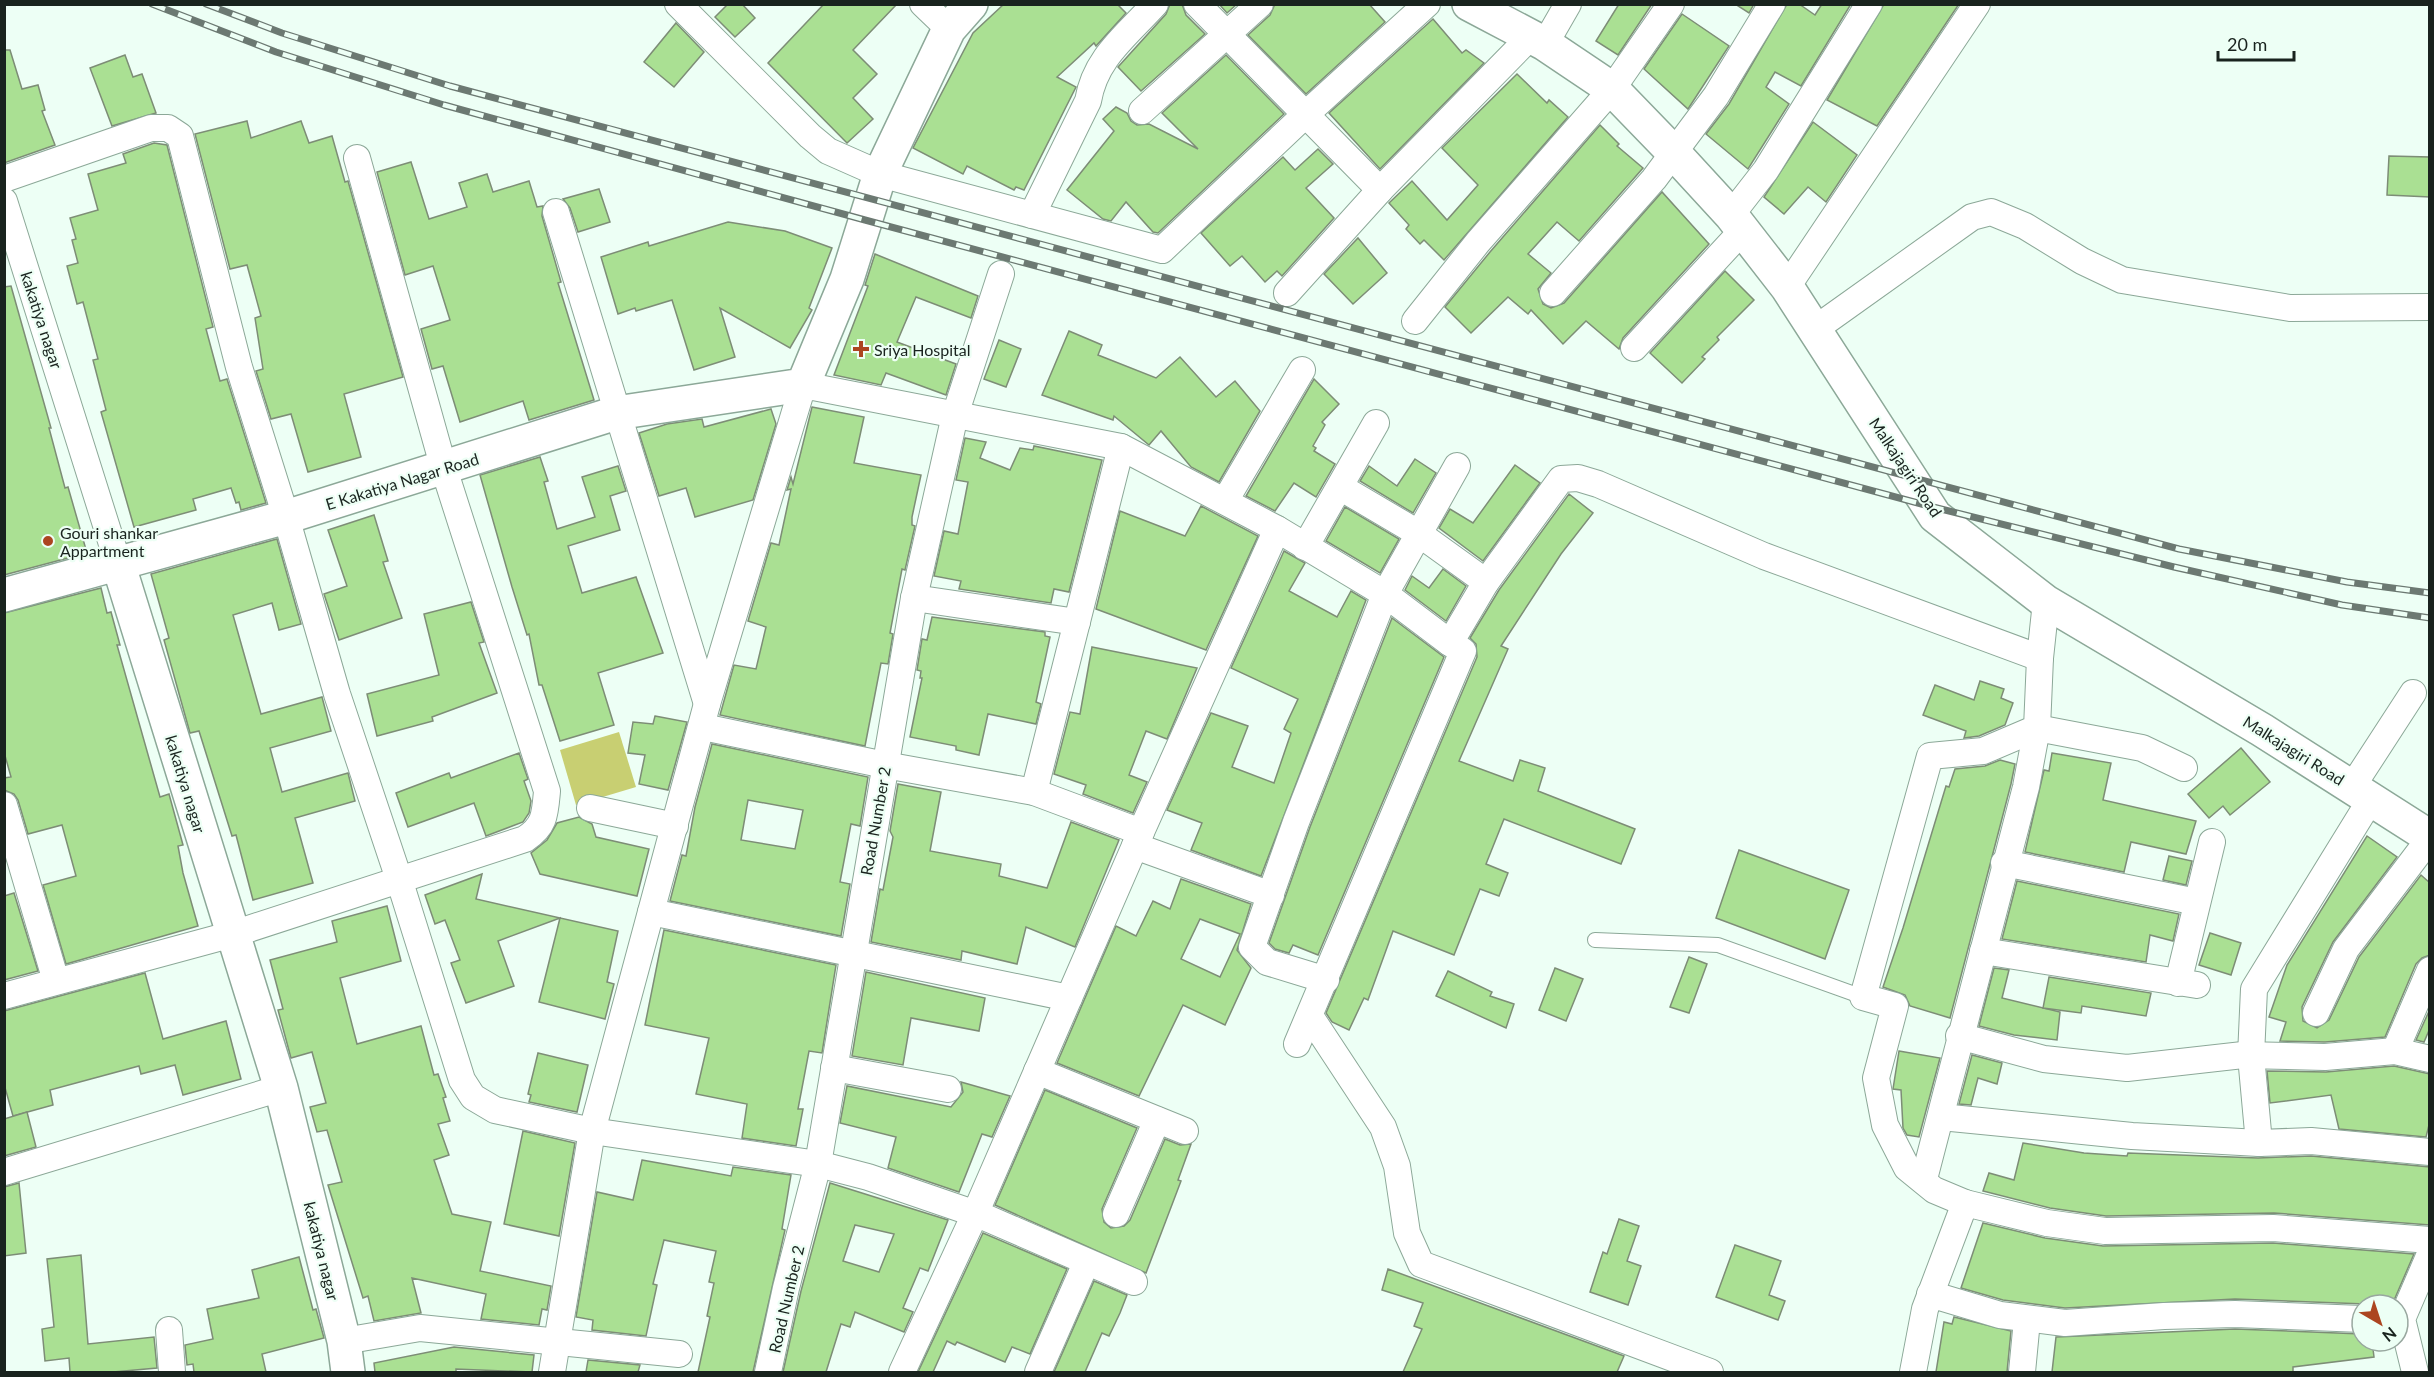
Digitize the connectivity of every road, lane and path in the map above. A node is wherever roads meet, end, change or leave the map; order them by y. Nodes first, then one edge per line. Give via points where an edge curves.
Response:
1 (678, 4) edge
2 (923, 4) edge
3 (971, 4) edge
4 (1155, 4) edge
5 (1197, 4) edge
6 (1260, 4) edge
7 (1427, 4) edge
8 (1469, 4) edge
9 (1568, 4) edge
10 (1671, 4) edge
11 (1772, 4) edge
12 (1869, 4) edge
13 (1977, 4) edge
14 (949, 29) junction
15 (1226, 34) junction
16 (1537, 41) junction
17 (1612, 89) junction
18 (1142, 111) dead end
19 (1306, 114) junction
20 (1674, 153) junction
21 (357, 158) dead end
22 (880, 174) junction
23 (4, 178) edge
24 (1380, 190) junction
25 (4, 201) edge
26 (556, 212) dead end
27 (1032, 215) junction
28 (1737, 223) junction
29 (1001, 274) dead end
30 (1787, 287) junction
31 (1287, 293) dead end
32 (1553, 293) dead end
33 (2430, 307) edge
34 (1415, 321) dead end
35 (1815, 329) junction
36 (1634, 348) dead end
37 (1302, 370) dead end
38 (803, 385) junction
39 (616, 413) junction
40 (955, 415) junction
41 (1376, 423) dead end
42 (1121, 447) junction
43 (1457, 466) dead end
44 (444, 469) junction
45 (1340, 486) junction
46 (1225, 501) junction
47 (286, 517) junction
48 (1277, 530) junction
49 (1418, 533) junction
50 (1305, 547) junction
51 (118, 563) junction
52 (1486, 582) junction
53 (1384, 594) junction
54 (4, 595) edge
55 (914, 598) junction
56 (2046, 602) junction
57 (1077, 622) junction
58 (1450, 643) junction
59 (2040, 658) junction
60 (2413, 693) dead end
61 (705, 715) junction
62 (2037, 729) junction
63 (885, 765) junction
64 (2184, 768) dead end
65 (1034, 792) junction
66 (2361, 793) junction
67 (4, 805) edge
68 (590, 808) dead end
69 (675, 826) junction
70 (2430, 837) edge
71 (1138, 839) junction
72 (2212, 842) dead end
73 (2004, 863) junction
74 (399, 879) junction
75 (1271, 895) junction
76 (2197, 902) junction
77 (651, 912) junction
78 (233, 934) junction
79 (1595, 940) dead end
80 (1983, 951) junction
81 (853, 952) junction
82 (2430, 970) edge
83 (1326, 980) junction
84 (56, 981) junction
85 (4, 996) edge
86 (1863, 997) junction
87 (1069, 998) junction
88 (2316, 1013) dead end
89 (1310, 1016) junction
90 (1959, 1036) junction
91 (1297, 1044) dead end
92 (2395, 1051) junction
93 (2251, 1056) junction
94 (2430, 1059) edge
95 (834, 1068) junction
96 (1037, 1071) junction
97 (281, 1088) junction
98 (948, 1089) dead end
99 (1941, 1117) junction
100 (1157, 1120) junction
101 (592, 1131) junction
102 (1185, 1131) dead end
103 (2259, 1143) junction
104 (2430, 1152) edge
105 (818, 1164) junction
106 (4, 1172) edge
107 (1924, 1179) junction
108 (1965, 1203) junction
109 (975, 1214) junction
110 (1116, 1214) dead end
111 (2430, 1240) edge
112 (2430, 1254) edge
113 (1086, 1263) junction
114 (1134, 1282) dead end
115 (1930, 1294) junction
116 (2410, 1297) edge
117 (2350, 1319) edge
118 (2027, 1320) junction
119 (169, 1330) dead end
120 (558, 1343) junction
121 (2410, 1353) edge
122 (679, 1354) dead end
123 (346, 1357) edge
124 (172, 1372) edge
125 (552, 1372) edge
126 (768, 1372) edge
127 (902, 1372) edge
128 (1038, 1372) edge
129 (1710, 1372) edge
130 (1913, 1372) edge
131 (2022, 1372) edge
132 (2415, 1372) edge

1 - 22 street via 810,136 828,151
2 - 14 street
3 - 14 street
4 - 27 street via 1100,64 1091,82 1088,101
5 - 15 street
6 - 15 street
7 - 19 street
8 - 16 street, Malkajagiri Road
9 - 16 street
10 - 17 street
11 - 20 street via 1716,96
12 - 28 street
13 - 30 street
14 - 22 street
15 - 18 street
15 - 19 street
16 - 17 street, Malkajagiri Road
16 - 24 street
17 - 20 street, Malkajagiri Road
17 - 34 street via 1478,242
19 - 24 street
19 - 27 street via 1162,250
20 - 28 street, Malkajagiri Road
20 - 32 street
21 - 44 street
22 - 27 street
22 - 38 street via 847,279
23 - 47 street via 151,128 168,128 180,136 239,367
24 - 31 street
25 - 51 street, kakatiya nagar
26 - 39 street
28 - 30 street, Malkajagiri Road
28 - 36 street
29 - 40 street, Road Number 2
30 - 35 street, Malkajagiri Road
33 - 35 street via 2290,308 2122,280 2025,226 1991,212 1972,217
35 - 56 street, Malkajagiri Road via 1935,516
37 - 46 street
38 - 39 street, E Kakatiya Nagar Road
38 - 40 street
38 - 61 street
39 - 44 street, E Kakatiya Nagar Road
39 - 61 street
40 - 42 street
40 - 55 street, Road Number 2
41 - 45 street
42 - 46 street
42 - 57 street
43 - 49 street
44 - 47 street, E Kakatiya Nagar Road
44 - 74 street via 547,791 545,819 525,839
45 - 49 street
45 - 50 street
46 - 48 street
47 - 51 street, E Kakatiya Nagar Road
47 - 74 street via 337,694
48 - 50 street
48 - 71 street
49 - 52 street
49 - 53 street
50 - 53 street
51 - 54 street, E Kakatiya Nagar Road
51 - 78 street, kakatiya nagar
52 - 58 street
52 - 59 street via 1561,479 1578,478 1764,556
53 - 58 street
53 - 75 street
55 - 57 street
55 - 63 street, Road Number 2
56 - 59 street
56 - 66 street, Malkajagiri Road via 2262,729
57 - 65 street
58 - 83 street via 1463,651
59 - 62 street
60 - 66 street
61 - 63 street
61 - 69 street
62 - 64 street via 2142,748
62 - 73 street
62 - 86 street via 1983,751 1930,756
63 - 65 street
63 - 81 street, Road Number 2
65 - 71 street
66 - 70 street, Malkajagiri Road
66 - 93 street via 2254,989
67 - 84 street
68 - 69 street
69 - 77 street
70 - 88 street via 2346,949
71 - 75 street
71 - 87 street
72 - 76 street
73 - 76 street
73 - 80 street
74 - 78 street
74 - 101 street via 462,1080 473,1097 495,1110
75 - 83 street via 1252,947 1267,962
76 - 80 street via 2188,984
77 - 81 street
77 - 101 street
78 - 84 street
78 - 97 street, kakatiya nagar
79 - 86 lane via 1718,945
80 - 90 street
81 - 87 street
81 - 95 street, Road Number 2
82 - 92 street
83 - 89 street
84 - 85 street
86 - 107 street via 1895,1006 1876,1078 1885,1125 1907,1168
87 - 96 street
89 - 91 street
89 - 129 street via 1383,1127 1397,1166 1407,1233 1421,1264
90 - 93 street via 2044,1059 2127,1068
90 - 99 street
92 - 93 street via 2325,1057
92 - 94 street
93 - 103 street
95 - 98 street
95 - 105 street, Road Number 2
96 - 100 street
96 - 109 street
97 - 106 street
97 - 123 street, kakatiya nagar
99 - 103 street via 2099,1133
99 - 107 street
100 - 102 street
100 - 110 street
101 - 105 street
101 - 120 street
103 - 104 street via 2311,1141
105 - 109 street
105 - 126 street, Road Number 2
107 - 108 street via 1934,1190
108 - 111 street via 2047,1223 2105,1231 2273,1228
108 - 115 street
109 - 113 street
109 - 127 street
112 - 116 street
113 - 114 street
113 - 128 street
115 - 118 street via 2000,1316
115 - 130 street
117 - 118 street via 2235,1314 2065,1323
118 - 131 street
119 - 124 street
120 - 122 street
120 - 123 street via 420,1328
120 - 125 street
121 - 132 street

